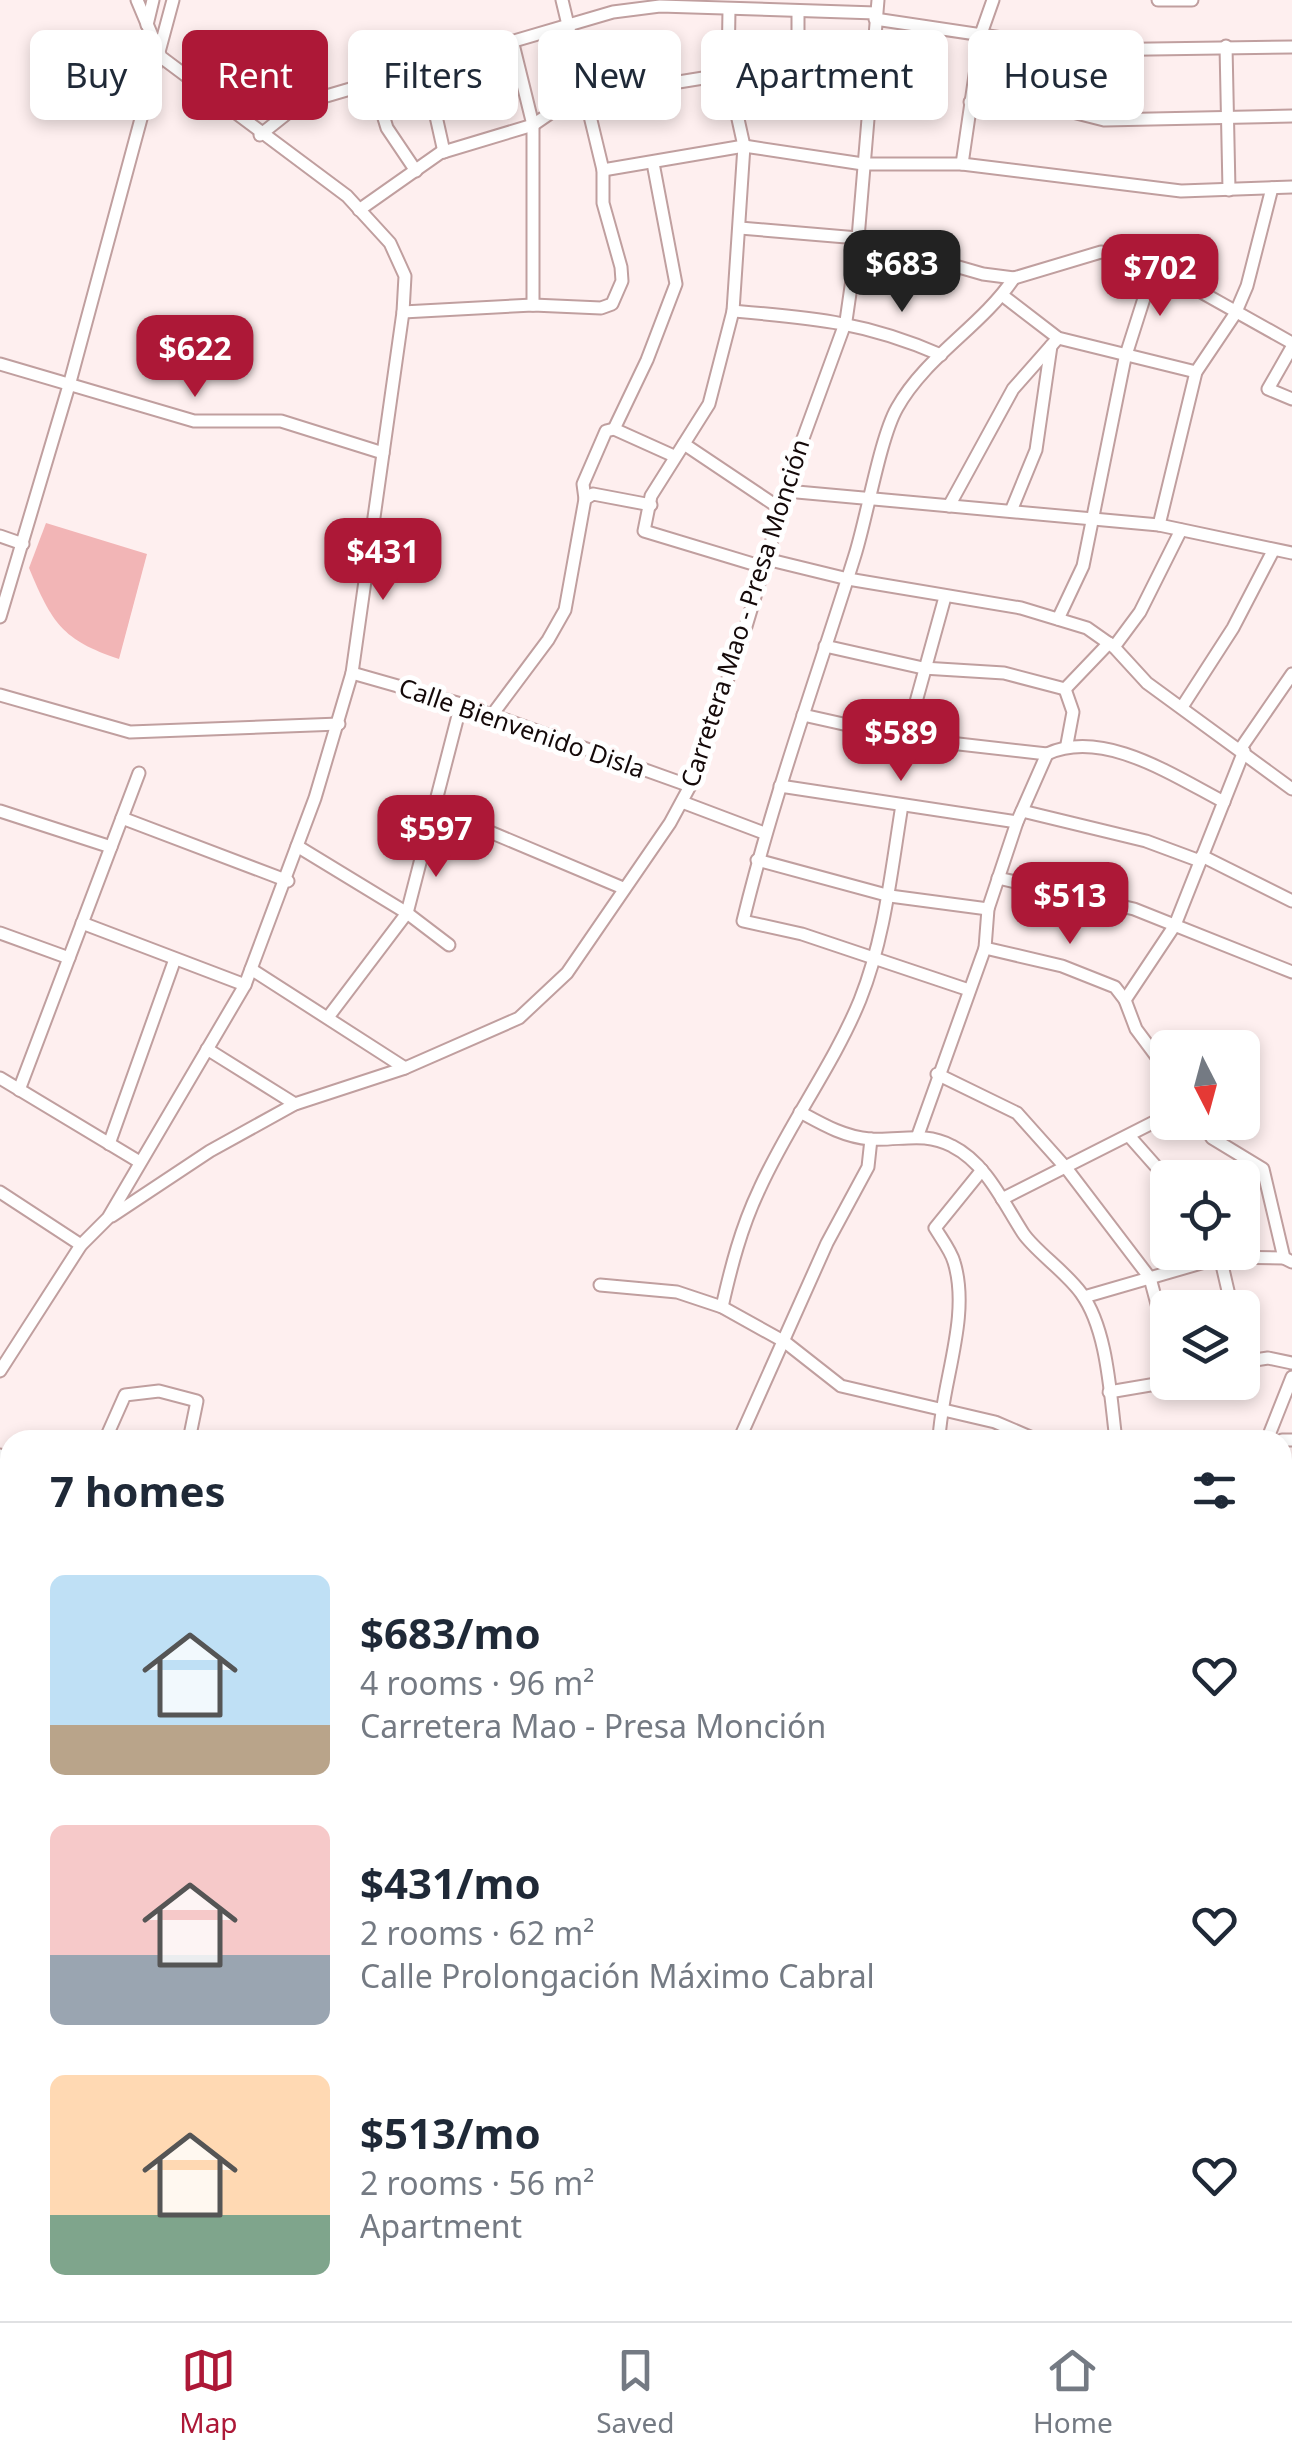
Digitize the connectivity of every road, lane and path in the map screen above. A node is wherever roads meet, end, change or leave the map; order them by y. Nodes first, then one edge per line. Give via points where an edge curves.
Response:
1 (137, 0) edge
2 (153, 0) edge
3 (173, 0) edge
4 (562, 0) edge
5 (992, 0) edge
6 (1158, 0) edge
7 (1192, 0) edge
8 (729, 10) junction
9 (876, 11) edge
10 (798, 13) junction
11 (148, 25) junction
12 (568, 26) junction
13 (150, 30) edge
14 (569, 30) edge
15 (729, 30) edge
16 (798, 30) edge
17 (982, 30) edge
18 (968, 31) edge
19 (518, 42) edge
20 (1226, 46) junction
21 (1292, 47) edge
22 (1144, 48) edge
23 (162, 52) edge
24 (162, 58) edge
25 (518, 64) edge
26 (348, 87) edge
27 (1292, 116) edge
28 (968, 118) edge
29 (1228, 118) junction
30 (1144, 119) edge
31 (143, 120) edge
32 (385, 120) edge
33 (437, 120) edge
34 (540, 120) edge
35 (591, 120) edge
36 (738, 120) edge
37 (867, 120) edge
38 (533, 125) junction
39 (260, 136) junction
40 (744, 146) junction
41 (444, 152) junction
42 (654, 163) junction
43 (864, 164) junction
44 (962, 164) junction
45 (416, 170) junction
46 (603, 170) junction
47 (1292, 187) edge
48 (1272, 188) junction
49 (1229, 190) junction
50 (359, 210) junction
51 (740, 228) junction
52 (858, 238) junction
53 (1154, 267) junction
54 (1014, 278) junction
55 (1002, 295) junction
56 (533, 305) junction
57 (403, 312) junction
58 (733, 312) junction
59 (1235, 314) junction
60 (846, 321) junction
61 (1055, 341) junction
62 (1292, 345) edge
63 (941, 355) junction
64 (1126, 358) junction
65 (0, 364) edge
66 (1196, 372) junction
67 (70, 382) junction
68 (1292, 399) edge
69 (614, 429) junction
70 (684, 444) junction
71 (382, 453) junction
72 (674, 456) junction
73 (786, 491) junction
74 (585, 499) junction
75 (873, 499) junction
76 (651, 505) junction
77 (949, 506) junction
78 (781, 509) junction
79 (1012, 511) junction
80 (1092, 518) junction
81 (1158, 525) junction
82 (1181, 530) junction
83 (0, 536) edge
84 (24, 544) junction
85 (1274, 550) junction
86 (1292, 553) edge
87 (765, 563) junction
88 (848, 579) junction
89 (945, 597) junction
90 (0, 617) edge
91 (1058, 619) junction
92 (1112, 645) junction
93 (824, 646) junction
94 (922, 668) junction
95 (352, 674) junction
96 (1292, 674) edge
97 (1065, 689) junction
98 (0, 695) edge
99 (461, 704) junction
100 (1182, 707) junction
101 (492, 714) junction
102 (803, 715) junction
103 (339, 724) junction
104 (906, 738) junction
105 (1068, 744) junction
106 (1242, 750) junction
107 (1046, 754) junction
108 (139, 772) dead end
109 (690, 786) junction
110 (780, 786) junction
111 (1292, 789) edge
112 (682, 802) junction
113 (1224, 802) junction
114 (902, 805) junction
115 (432, 808) junction
116 (0, 811) edge
117 (1019, 817) junction
118 (122, 818) junction
119 (764, 833) junction
120 (297, 846) junction
121 (111, 847) junction
122 (1201, 858) junction
123 (757, 860) junction
124 (998, 878) junction
125 (288, 880) junction
126 (623, 888) junction
127 (890, 896) junction
128 (1292, 901) edge
129 (988, 909) junction
130 (407, 913) junction
131 (82, 923) junction
132 (1175, 925) junction
133 (0, 933) edge
134 (449, 945) dead end
135 (985, 948) junction
136 (69, 958) junction
137 (176, 959) junction
138 (874, 960) junction
139 (252, 970) junction
140 (1292, 972) edge
141 (245, 985) junction
142 (969, 990) junction
143 (1125, 1000) junction
144 (330, 1016) junction
145 (1150, 1048) edge
146 (207, 1049) junction
147 (405, 1068) junction
148 (937, 1074) junction
149 (0, 1078) edge
150 (19, 1090) junction
151 (295, 1104) junction
152 (800, 1112) junction
153 (1150, 1125) edge
154 (918, 1135) junction
155 (1130, 1137) junction
156 (871, 1139) junction
157 (1215, 1140) edge
158 (110, 1144) junction
159 (1150, 1160) edge
160 (138, 1161) junction
161 (1067, 1169) junction
162 (982, 1170) junction
163 (0, 1192) edge
164 (1002, 1199) junction
165 (108, 1218) junction
166 (81, 1245) junction
167 (1260, 1258) edge
168 (1288, 1260) edge
169 (1174, 1270) edge
170 (1150, 1278) junction
171 (600, 1285) dead end
172 (1153, 1290) edge
173 (1084, 1298) junction
174 (722, 1307) junction
175 (785, 1342) junction
176 (1260, 1359) edge
177 (1292, 1363) edge
178 (0, 1371) edge
179 (1292, 1377) edge
180 (1150, 1385) edge
181 (1110, 1392) junction
182 (940, 1408) junction
183 (109, 1430) edge
184 (192, 1430) edge
185 (744, 1430) edge
186 (939, 1430) edge
187 (1014, 1430) edge
188 (1115, 1430) edge
189 (1271, 1430) edge

1 - 11 street
2 - 11 street
3 - 23 street
4 - 12 street
5 - 17 street
6 - 7 street
8 - 10 street
8 - 12 street via 660,6
8 - 15 street
9 - 10 street
9 - 18 street
10 - 16 street
11 - 13 street
12 - 14 street
12 - 19 street
20 - 21 street
20 - 22 street
20 - 29 street
24 - 39 street
25 - 38 street
26 - 39 street via 299,104
27 - 29 street
28 - 44 street
29 - 30 street
29 - 49 street
31 - 67 street
32 - 45 street
33 - 41 street
34 - 38 street
35 - 46 street
36 - 40 street
37 - 43 street, Carretera Mao - Presa Monción
38 - 41 street
38 - 56 street
39 - 50 street
40 - 42 street
40 - 43 street
40 - 51 street
41 - 45 street
42 - 46 street
42 - 69 street via 676,284
43 - 44 street
43 - 52 street, Carretera Mao - Presa Monción
44 - 49 street via 1181,191
45 - 50 street
46 - 56 street via 603,203 622,274 612,304
47 - 48 street
48 - 49 street
48 - 59 street
50 - 57 street via 400,260
51 - 52 street
51 - 58 street
52 - 54 street
52 - 60 street, Carretera Mao - Presa Monción
53 - 54 street via 1134,255 1102,252
53 - 59 street
53 - 64 street
54 - 55 street
55 - 61 street
55 - 63 street
56 - 57 street
57 - 71 street
58 - 60 street
58 - 70 street via 716,386
59 - 62 street
59 - 66 street
60 - 63 street
60 - 73 street, Carretera Mao - Presa Monción
61 - 64 street
61 - 77 street via 1013,389
61 - 79 street via 1036,450
62 - 68 street via 1268,389
63 - 75 street via 916,377 894,413
64 - 66 street
64 - 80 street
65 - 67 street
66 - 81 street
67 - 71 street via 194,421 280,421
67 - 84 street
69 - 72 street
69 - 74 street via 606,431 583,484
70 - 72 street
70 - 78 street
71 - 95 street
72 - 76 street
73 - 75 street
73 - 78 street, Carretera Mao - Presa Monción
74 - 76 street via 593,494
74 - 101 street via 564,610
75 - 77 street
75 - 88 street
76 - 87 street via 644,531
77 - 79 street
78 - 87 street, Carretera Mao - Presa Monción
79 - 80 street
80 - 81 street
80 - 91 street via 1083,566
81 - 82 street
82 - 85 street
82 - 92 street via 1140,612
83 - 84 street
84 - 90 street
85 - 86 street
85 - 100 street
87 - 88 street
87 - 109 street, Carretera Mao - Presa Monción
88 - 89 street
88 - 93 street
89 - 91 street
89 - 94 street
91 - 92 street
92 - 97 street
92 - 100 street via 1147,683
93 - 94 street
93 - 102 street
94 - 97 street via 1004,673
94 - 104 street
95 - 99 street, Calle Bienvenido Disla
95 - 103 street
96 - 106 street
97 - 105 street via 1073,712
98 - 103 street via 130,732
99 - 101 street, Calle Bienvenido Disla
99 - 115 street
100 - 106 street
101 - 109 street, Calle Bienvenido Disla
102 - 104 street
102 - 110 street
103 - 120 street
104 - 107 street
105 - 107 street
105 - 113 street via 1137,758
106 - 111 street
106 - 113 street
107 - 117 street
108 - 118 street
109 - 112 street, Carretera Mao - Presa Monción
110 - 114 street
110 - 119 street
112 - 119 street
112 - 126 street, Carretera Mao - Presa Monción
113 - 122 street
114 - 117 street
114 - 127 street
115 - 126 street
115 - 130 street
116 - 121 street
117 - 122 street via 1146,840
117 - 124 street
118 - 121 street
118 - 125 street
119 - 123 street
120 - 125 street
120 - 130 street
121 - 131 street
122 - 128 street
122 - 132 street
123 - 127 street
123 - 138 street via 743,921
124 - 129 street
124 - 132 street
125 - 139 street
126 - 147 street, Carretera Mao - Presa Monción via 567,973 535,1006 478,1039
127 - 129 street
127 - 138 street
129 - 135 street
130 - 134 street
130 - 144 street
131 - 136 street
131 - 137 street
132 - 140 street
132 - 143 street
133 - 136 street
135 - 142 street
135 - 143 street via 1062,966 1114,986
136 - 150 street
137 - 141 street
137 - 158 street
138 - 142 street
138 - 152 street
139 - 141 street
139 - 144 street
141 - 146 street
142 - 148 street
143 - 145 street
144 - 147 street
146 - 151 street
146 - 160 street
147 - 151 street, Carretera Mao - Presa Monción
148 - 154 street
148 - 161 street via 1016,1112
149 - 150 street
150 - 158 street
151 - 165 street, Carretera Mao - Presa Monción
152 - 156 street via 843,1134
152 - 174 street via 758,1190
153 - 155 street
154 - 156 street
154 - 162 street via 951,1145
155 - 159 street
155 - 161 street
156 - 175 street via 868,1167 826,1242
157 - 168 street via 1263,1170
158 - 160 street
160 - 165 street
161 - 164 street
161 - 170 street
162 - 164 street
162 - 182 street via 935,1228 954,1262 958,1312
163 - 166 street
164 - 173 street via 1027,1239
165 - 166 street
166 - 178 street
167 - 168 street
169 - 170 street
170 - 172 street
170 - 173 street
171 - 174 street via 677,1292
173 - 181 street
174 - 175 street
175 - 182 street via 841,1386
175 - 185 street
176 - 177 street
179 - 189 street
180 - 181 street
181 - 188 street
182 - 186 street
182 - 187 street
183 - 184 street via 122,1398 148,1390 192,1397 198,1405

